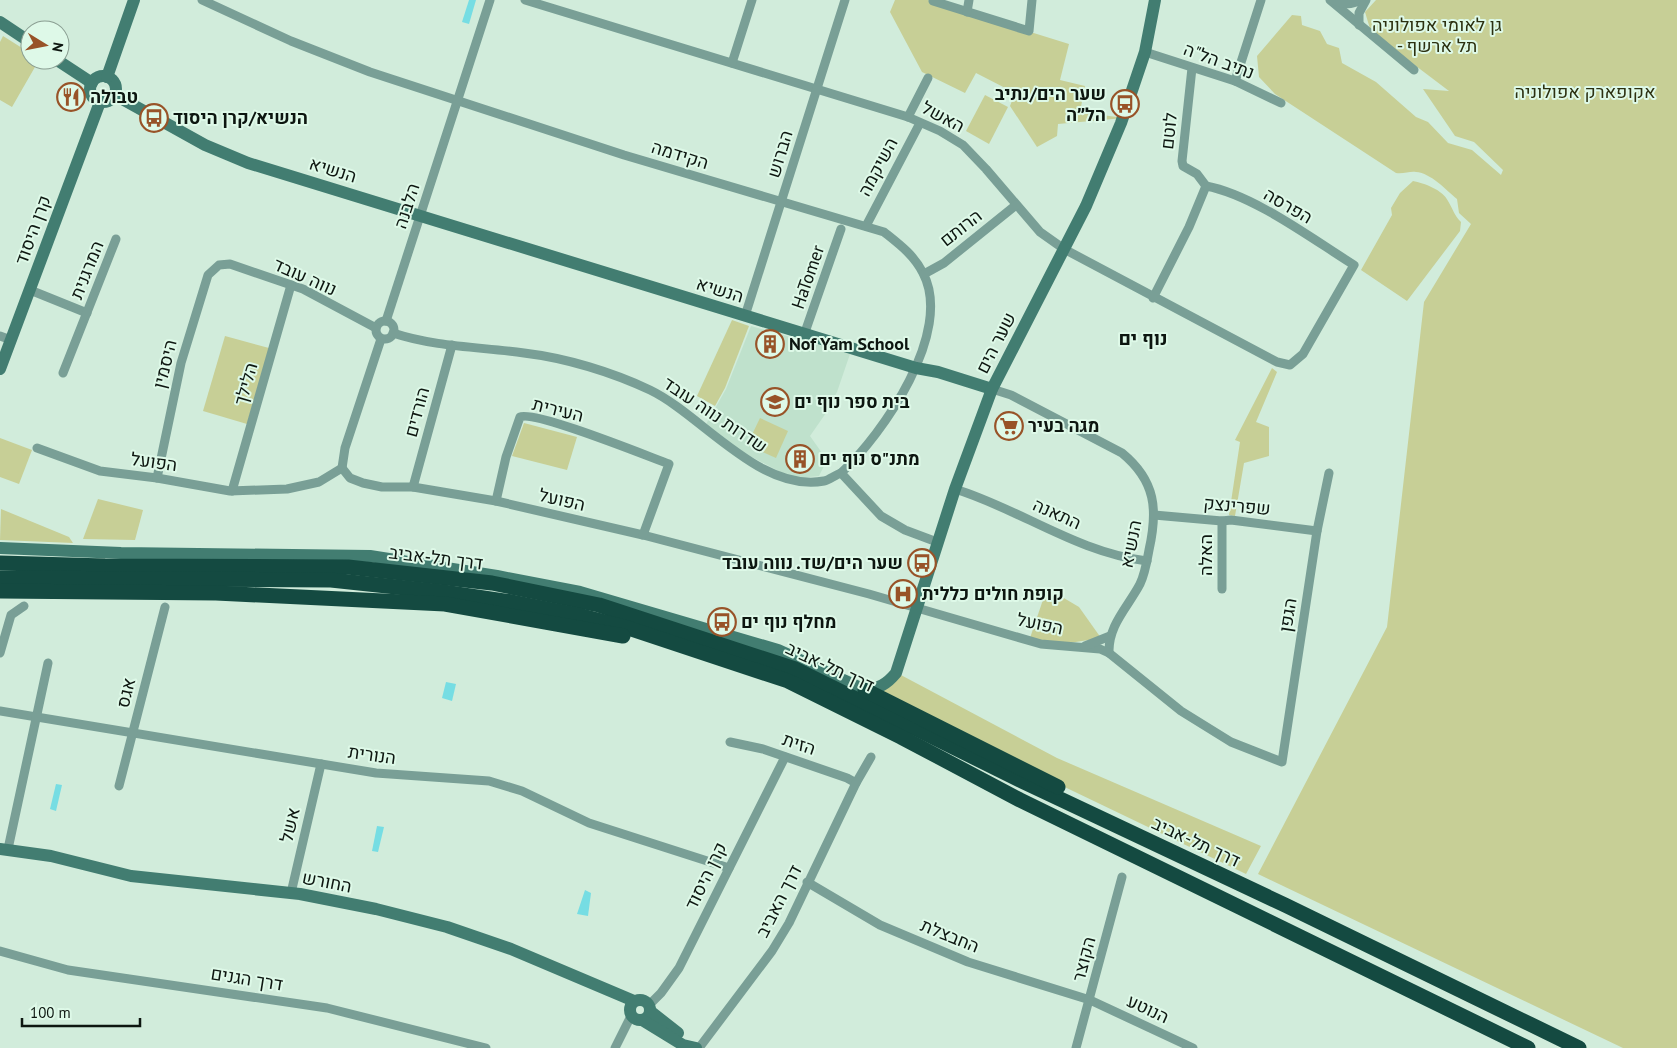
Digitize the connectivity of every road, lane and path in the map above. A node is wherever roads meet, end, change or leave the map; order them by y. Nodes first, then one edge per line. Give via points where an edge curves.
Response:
1 (134, 0) edge
2 (202, 0) edge
3 (490, 0) edge
4 (525, 0) edge
5 (752, 0) edge
6 (845, 0) edge
7 (969, 0) edge
8 (1032, 0) edge
9 (1155, 0) edge
10 (1261, 0) edge
11 (1331, 0) edge
12 (1362, 0) edge
13 (1366, 0) edge
14 (933, 1) edge
15 (967, 12) junction
16 (0, 22) edge
17 (1359, 26) junction
18 (20, 35) edge
19 (1145, 52) junction
20 (732, 63) junction
21 (70, 68) edge
22 (1192, 68) junction
23 (1414, 70) dead end
24 (107, 77) junction
25 (928, 78) dead end
26 (1235, 81) junction
27 (92, 82) junction
28 (817, 89) junction
29 (115, 95) junction
30 (100, 102) junction
31 (459, 102) junction
32 (1281, 103) dead end
33 (908, 116) junction
34 (920, 122) junction
35 (1206, 186) junction
36 (782, 202) junction
37 (1016, 205) junction
38 (420, 215) junction
39 (866, 226) junction
40 (841, 229) dead end
41 (116, 239) dead end
42 (1064, 249) junction
43 (219, 264) joint
44 (924, 274) junction
45 (291, 285) junction
46 (30, 290) junction
47 (1152, 298) junction
48 (87, 312) junction
49 (744, 316) junction
50 (386, 321) junction
51 (376, 328) junction
52 (393, 333) junction
53 (804, 335) junction
54 (5, 338) edge
55 (381, 338) junction
56 (452, 345) junction
57 (1290, 365) joint
58 (916, 368) junction
59 (0, 369) edge
60 (63, 373) dead end
61 (992, 389) junction
62 (37, 448) dead end
63 (342, 468) junction
64 (841, 473) junction
65 (1329, 473) dead end
66 (157, 478) junction
67 (413, 487) junction
68 (955, 490) junction
69 (232, 491) junction
70 (496, 501) junction
71 (1154, 515) junction
72 (1222, 521) junction
73 (1317, 531) junction
74 (643, 536) junction
75 (937, 542) junction
76 (0, 548) edge
77 (1147, 561) junction
78 (0, 563) edge
79 (0, 578) edge
80 (1222, 589) dead end
81 (0, 591) edge
82 (24, 606) dead end
83 (165, 607) dead end
84 (917, 607) junction
85 (1110, 636) junction
86 (1081, 647) junction
87 (0, 653) edge
88 (1109, 653) junction
89 (705, 654) junction
90 (48, 663) dead end
91 (865, 690) junction
92 (0, 711) edge
93 (36, 718) junction
94 (132, 734) junction
95 (730, 742) dead end
96 (785, 757) junction
97 (871, 757) dead end
98 (1282, 762) joint
99 (321, 764) junction
100 (856, 783) junction
101 (119, 786) dead end
102 (4, 849) edge
103 (729, 868) junction
104 (1122, 877) dead end
105 (807, 882) junction
106 (292, 893) junction
107 (1285, 905) junction
108 (0, 951) edge
109 (1090, 1000) junction
110 (643, 1013) junction
111 (486, 1048) edge
112 (615, 1048) edge
113 (698, 1048) edge
114 (1076, 1048) edge
115 (1193, 1048) edge
116 (1528, 1048) edge
117 (1579, 1048) edge

1 - 24 street
2 - 31 street, הקידמה via 291,41
3 - 31 street, הלבנה
4 - 20 street, האשל
5 - 20 street
6 - 28 street, הברוש
7 - 15 street
8 - 15 street via 1029,31
9 - 19 street, שער הים
10 - 26 street
11 - 12 street via 1354,4
11 - 17 street
13 - 17 street via 1359,13
14 - 15 street
16 - 18 street
17 - 23 street
19 - 22 street, נתיב הל"ה
19 - 42 street, שער הים via 1102,171
20 - 28 street, האשל
21 - 27 street
22 - 26 street, נתיב הל"ה
22 - 35 street, לוטם via 1182,161 1183,166 1197,174
24 - 27 street via 98,77
24 - 29 street via 116,86
25 - 33 street
26 - 32 street, נתיב הל"ה
27 - 30 street via 91,96
28 - 33 street, האשל
28 - 36 street, הברוש
29 - 30 street via 109,101
29 - 38 street, הנשיא via 205,145 248,163
30 - 46 street, קרן היסוד
31 - 36 street, הקידמה
31 - 38 street, הלבנה
33 - 34 street, האשל
34 - 37 street, האשל via 963,146
34 - 39 street, השיקמה
35 - 47 street via 1190,227
35 - 57 street, הפרסה via 1226,191 1270,214 1354,265 1303,354
36 - 39 street, הקידמה
36 - 49 street, הברוש
37 - 42 street, האשל via 1040,232
37 - 44 street, הרותם via 944,263
38 - 49 street, הנשיא
38 - 50 street, הלבנה
39 - 44 street, הקידמה via 884,232 910,253
40 - 53 street, HaTomer
41 - 48 street, המרגנית
42 - 47 street, האשל
42 - 61 street, שער הים
43 - 45 street, נווה עובד via 230,264
43 - 66 street, היסמין via 208,275 181,363
44 - 58 street, הקידמה via 930,297 928,326
45 - 51 street, נווה עובד
45 - 69 street, הלילך
46 - 48 street, המרגנית
46 - 54 street, קרן היסוד
47 - 57 street, האשל via 1277,362
48 - 60 street, המרגנית
49 - 53 street, הנשיא
50 - 51 street via 380,322
50 - 52 street via 392,325
51 - 55 street via 376,334
52 - 55 street via 387,339
52 - 56 street, שדרות נווה עובד
53 - 58 street, הנשיא
54 - 59 street, קרן היסוד
55 - 63 street via 345,448
56 - 64 street, שדרות נווה עובד via 536,355 597,370 650,390 673,403 714,437 749,460 785,478 824,481
56 - 67 street, הורדים
58 - 61 street, הנשיא
58 - 64 street, הקידמה via 881,429
61 - 68 street, שער הים
61 - 71 street, הנשיא via 1011,395 1122,453 1137,465 1149,486
62 - 66 street, הפועל via 100,471
63 - 67 street, הפועל via 350,478 363,483
63 - 69 street, הפועל via 319,482 287,489
64 - 75 street via 881,516 905,530
65 - 73 street, הגפן
66 - 69 street, הפועל
67 - 70 street, הפועל
68 - 75 street, שער הים
68 - 77 street, התאנה via 983,498 1107,554
70 - 74 street, הפועל
70 - 74 street, העירית via 506,457 520,417 525,415 669,464
71 - 72 street, שפרינצק
71 - 77 street, הנשיא
72 - 73 street, שפרינצק
72 - 80 street, האלה
73 - 98 street, הגפן
74 - 84 street, הפועל
75 - 84 street, שער הים
76 - 91 street via 370,556 497,576 580,592 778,650
77 - 85 street, הנשיא via 1141,583
78 - 107 highway, דרך תל-אביב via 348,567 492,583 599,605 795,669
79 - 89 highway, דרך תל-אביב via 332,580 384,585 512,602 578,615
81 - 89 highway via 216,593 445,604
82 - 87 street via 11,615
83 - 94 street, אגס
84 - 86 street, הפועל via 1042,644
84 - 91 street, שער הים via 896,673 888,683
85 - 86 street, הפועל
85 - 88 street
86 - 88 street, הפועל
88 - 98 street, הפועל via 1181,711 1232,742
89 - 116 highway, דרך תל-אביב via 788,681 901,736 1020,800
90 - 93 street
91 - 107 highway via 1220,868
92 - 93 street, הנורית
93 - 94 street, הנורית
93 - 102 street
94 - 99 street, הנורית
94 - 101 street, אגס
95 - 96 street, הזית
96 - 100 street, הזית
96 - 103 street, קרן היסוד
97 - 100 street, דרך האביב
99 - 103 street, הנורית via 398,776 489,781 522,792 589,823
99 - 106 street, אשל
100 - 105 street, דרך האביב
102 - 106 street, החורש via 51,856 131,876
103 - 110 street, קרן היסוד via 679,968
104 - 109 street, הקוצר
105 - 109 street, החבצלת via 880,925 968,962
105 - 113 street, דרך האביב via 789,924 772,951
106 - 110 street, החורש via 447,926 634,1001 644,1000
107 - 117 highway, דרך תל-אביב
108 - 111 street, דרך הגנים via 68,970 327,1008
109 - 114 street, הקוצר
109 - 115 street, הנוטע
110 - 112 street, קרן היסוד
110 - 113 street

